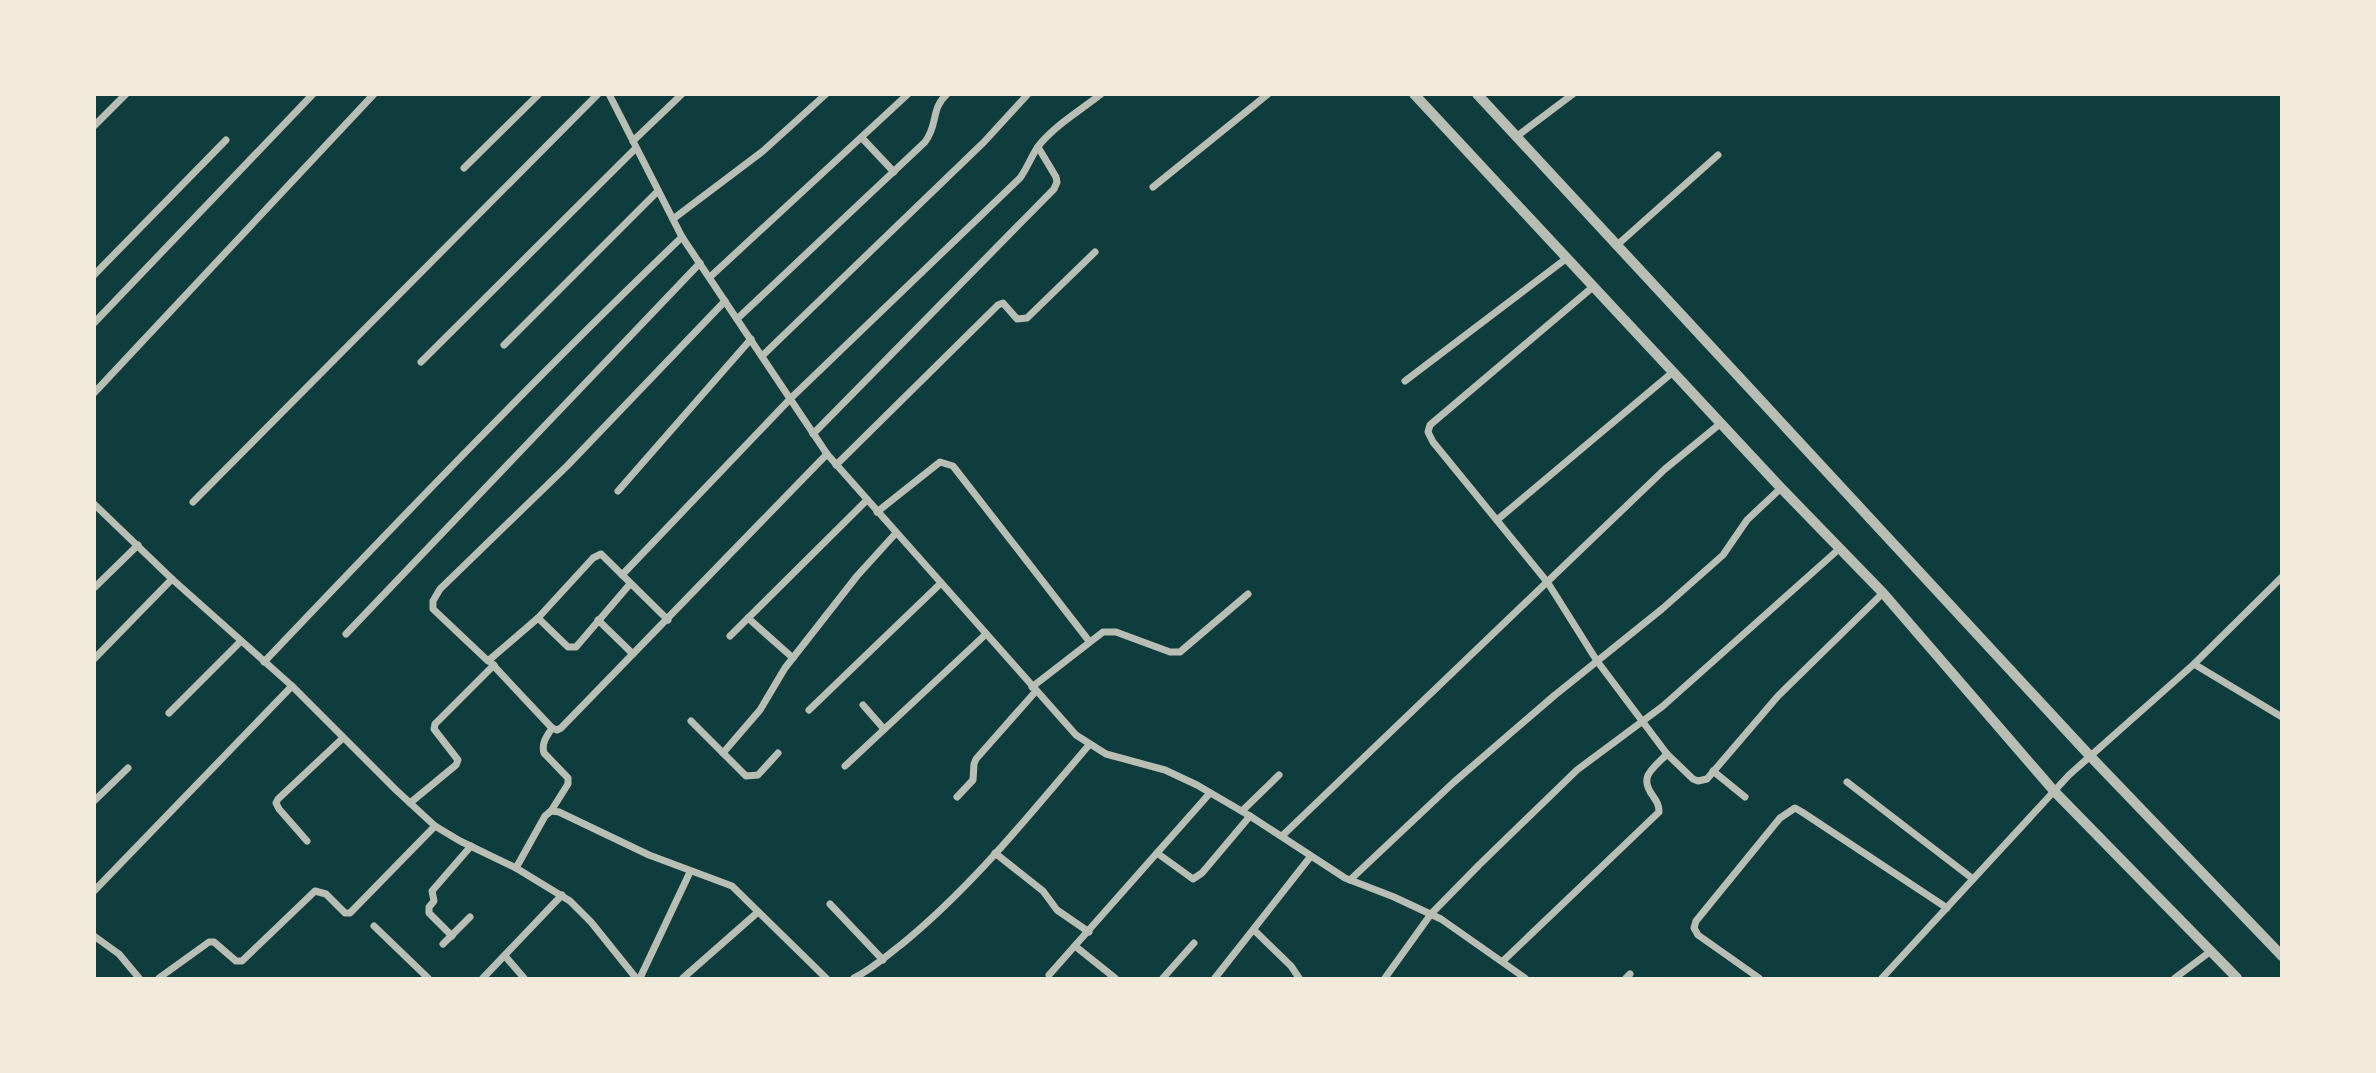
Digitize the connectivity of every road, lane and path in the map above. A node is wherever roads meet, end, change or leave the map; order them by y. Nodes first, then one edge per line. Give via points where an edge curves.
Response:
1 (126, 94) edge
2 (313, 94) edge
3 (374, 94) edge
4 (539, 94) edge
5 (598, 94) edge
6 (609, 94) edge
7 (682, 94) edge
8 (826, 94) edge
9 (908, 94) edge
10 (947, 94) edge
11 (1028, 94) edge
12 (1101, 94) edge
13 (1268, 94) edge
14 (1414, 94) edge
15 (1573, 94) edge
16 (1483, 97) edge
17 (94, 126) edge
18 (1516, 137) junction
19 (862, 138) junction
20 (226, 140) dead end
21 (634, 145) junction
22 (1038, 147) junction
23 (1718, 155) dead end
24 (464, 168) dead end
25 (894, 172) junction
26 (1153, 187) dead end
27 (658, 191) junction
28 (673, 219) junction
29 (682, 237) junction
30 (1616, 246) junction
31 (1095, 252) dead end
32 (1567, 258) junction
33 (700, 263) junction
34 (94, 275) edge
35 (710, 277) junction
36 (1594, 286) junction
37 (726, 301) junction
38 (737, 319) junction
39 (94, 323) edge
40 (751, 339) junction
41 (505, 345) dead end
42 (762, 356) junction
43 (421, 362) dead end
44 (1673, 372) junction
45 (1405, 381) dead end
46 (94, 393) edge
47 (791, 398) junction
48 (1721, 423) junction
49 (813, 434) junction
50 (827, 454) junction
51 (836, 465) junction
52 (1782, 488) junction
53 (618, 491) dead end
54 (867, 500) junction
55 (193, 502) dead end
56 (94, 504) edge
57 (877, 512) junction
58 (1497, 520) junction
59 (896, 533) junction
60 (138, 545) junction
61 (1839, 549) junction
62 (622, 575) junction
63 (2281, 577) edge
64 (172, 579) junction
65 (941, 583) junction
66 (1548, 583) junction
67 (630, 584) junction
68 (94, 588) edge
69 (1883, 593) junction
70 (1248, 594) dead end
71 (538, 618) junction
72 (748, 618) junction
73 (598, 620) junction
74 (668, 620) junction
75 (346, 634) dead end
76 (986, 634) junction
77 (730, 636) dead end
78 (241, 641) junction
79 (1089, 641) junction
80 (633, 654) junction
81 (793, 658) junction
82 (94, 659) edge
83 (1597, 661) junction
84 (264, 662) junction
85 (491, 663) junction
86 (2194, 664) junction
87 (292, 686) junction
88 (1034, 689) junction
89 (863, 705) dead end
90 (809, 710) dead end
91 (169, 713) dead end
92 (2281, 717) edge
93 (1642, 720) junction
94 (691, 721) dead end
95 (552, 728) junction
96 (884, 729) junction
97 (342, 738) junction
98 (1089, 745) junction
99 (723, 753) junction
100 (778, 753) dead end
101 (1667, 754) junction
102 (2086, 760) junction
103 (845, 766) dead end
104 (128, 768) dead end
105 (1713, 771) junction
106 (1279, 775) dead end
107 (1847, 782) dead end
108 (2054, 791) junction
109 (1210, 793) junction
110 (957, 797) dead end
111 (1745, 797) dead end
112 (94, 801) edge
113 (410, 803) junction
114 (551, 811) junction
115 (1242, 811) junction
116 (1250, 816) junction
117 (435, 826) junction
118 (1282, 836) junction
119 (307, 841) dead end
120 (471, 846) junction
121 (995, 853) junction
122 (1157, 853) junction
123 (1311, 856) junction
124 (516, 868) junction
125 (690, 872) junction
126 (1973, 879) junction
127 (1350, 880) junction
128 (94, 891) edge
129 (562, 895) junction
130 (830, 904) dead end
131 (1947, 908) junction
132 (758, 912) junction
133 (1431, 914) junction
134 (470, 917) dead end
135 (374, 926) dead end
136 (1254, 930) junction
137 (1089, 932) junction
138 (94, 936) edge
139 (452, 936) junction
140 (1194, 943) dead end
141 (443, 944) dead end
142 (1075, 946) junction
143 (2211, 951) junction
144 (505, 956) junction
145 (2281, 956) edge
146 (883, 960) junction
147 (1503, 961) junction
148 (1049, 975) dead end
149 (139, 978) edge
150 (159, 978) edge
151 (428, 978) edge
152 (483, 978) edge
153 (524, 978) edge
154 (638, 978) edge
155 (683, 978) edge
156 (826, 978) edge
157 (854, 978) edge
158 (1115, 978) edge
159 (1163, 978) edge
160 (1215, 978) edge
161 (1299, 978) edge
162 (1385, 978) edge
163 (1525, 978) edge
164 (1759, 978) edge
165 (1882, 978) edge
166 (2175, 978) edge
167 (2237, 978) edge

1 - 17 street
2 - 39 street
3 - 46 street
4 - 24 street
5 - 55 street
6 - 21 street
7 - 21 street
8 - 28 street via 763,151
9 - 19 street
10 - 25 street via 936,108 931,134
11 - 42 street
12 - 22 street
13 - 26 street
14 - 32 street
15 - 18 street
16 - 18 street
18 - 30 street
19 - 25 street
19 - 35 street
20 - 34 street
21 - 27 street
21 - 43 street
22 - 47 street via 1020,178
22 - 49 street via 1056,177 1054,189
23 - 30 street
25 - 38 street
27 - 28 street
27 - 41 street
28 - 29 street
29 - 33 street
29 - 84 street via 528,386
30 - 102 street
31 - 51 street via 1027,318 1017,319 1006,305 998,305
32 - 36 street
32 - 45 street
33 - 35 street
33 - 75 street
35 - 37 street
36 - 44 street
36 - 58 street via 1430,425 1433,442
37 - 38 street
37 - 85 street via 440,589 433,609
38 - 40 street
40 - 42 street
40 - 53 street
42 - 47 street
44 - 48 street
44 - 58 street
47 - 49 street
47 - 62 street
48 - 52 street
48 - 66 street via 1665,469
49 - 50 street
50 - 51 street
50 - 74 street
51 - 54 street
52 - 61 street
52 - 83 street via 1747,520 1723,555
54 - 57 street
54 - 72 street
56 - 60 street
57 - 59 street
57 - 79 street via 940,462 953,466
58 - 66 street
59 - 65 street
59 - 81 street
60 - 64 street
60 - 68 street
61 - 69 street
61 - 93 street
62 - 67 street
62 - 71 street via 598,554
63 - 86 street
64 - 78 street
64 - 82 street
65 - 76 street
65 - 90 street
66 - 83 street
66 - 118 street
67 - 73 street
67 - 74 street
69 - 105 street via 1778,696
69 - 108 street
70 - 79 street via 1180,652 1116,632 1103,632
71 - 73 street via 572,648
71 - 85 street
72 - 77 street
72 - 81 street
73 - 80 street
74 - 80 street
76 - 88 street
76 - 96 street
78 - 84 street
78 - 91 street
79 - 88 street
80 - 95 street via 561,728
81 - 99 street via 760,710
83 - 93 street
83 - 127 street via 1454,782
84 - 87 street
85 - 95 street
85 - 113 street via 435,724 434,729 458,760 456,765
86 - 92 street
86 - 102 street
87 - 97 street
87 - 128 street
88 - 98 street
88 - 110 street via 976,759 973,780
89 - 96 street
93 - 101 street
93 - 133 street via 1577,770
94 - 99 street
95 - 114 street via 543,743 544,753 568,778 568,784
96 - 103 street
97 - 113 street
97 - 119 street via 276,803
98 - 109 street via 1165,770
98 - 121 street
99 - 100 street via 751,777
101 - 105 street via 1698,781
101 - 147 street via 1645,782 1658,803 1656,816
102 - 108 street
102 - 145 street
104 - 112 street
105 - 111 street
106 - 115 street
107 - 126 street
108 - 126 street
108 - 143 street
109 - 115 street
109 - 122 street
113 - 117 street
114 - 124 street
114 - 125 street
115 - 116 street
116 - 118 street
116 - 122 street via 1193,878
117 - 120 street
117 - 150 street via 351,913 315,891 242,961 209,942
118 - 123 street
120 - 124 street
120 - 139 street via 432,891 435,901 429,913
121 - 137 street via 1043,891 1056,910
121 - 146 street via 944,907
122 - 137 street
123 - 127 street
123 - 136 street
124 - 129 street
125 - 132 street via 732,886
125 - 154 street
126 - 131 street
127 - 133 street
129 - 144 street
129 - 154 street
130 - 146 street
131 - 164 street via 1802,812 1789,810 1694,928
131 - 165 street
132 - 155 street
132 - 156 street
133 - 147 street
133 - 162 street
134 - 139 street
135 - 151 street
136 - 160 street
136 - 161 street
137 - 142 street
138 - 149 street via 119,954
139 - 141 street
140 - 159 street
142 - 148 street
142 - 158 street
143 - 166 street
143 - 167 street
144 - 152 street
144 - 153 street
146 - 157 street
147 - 163 street

